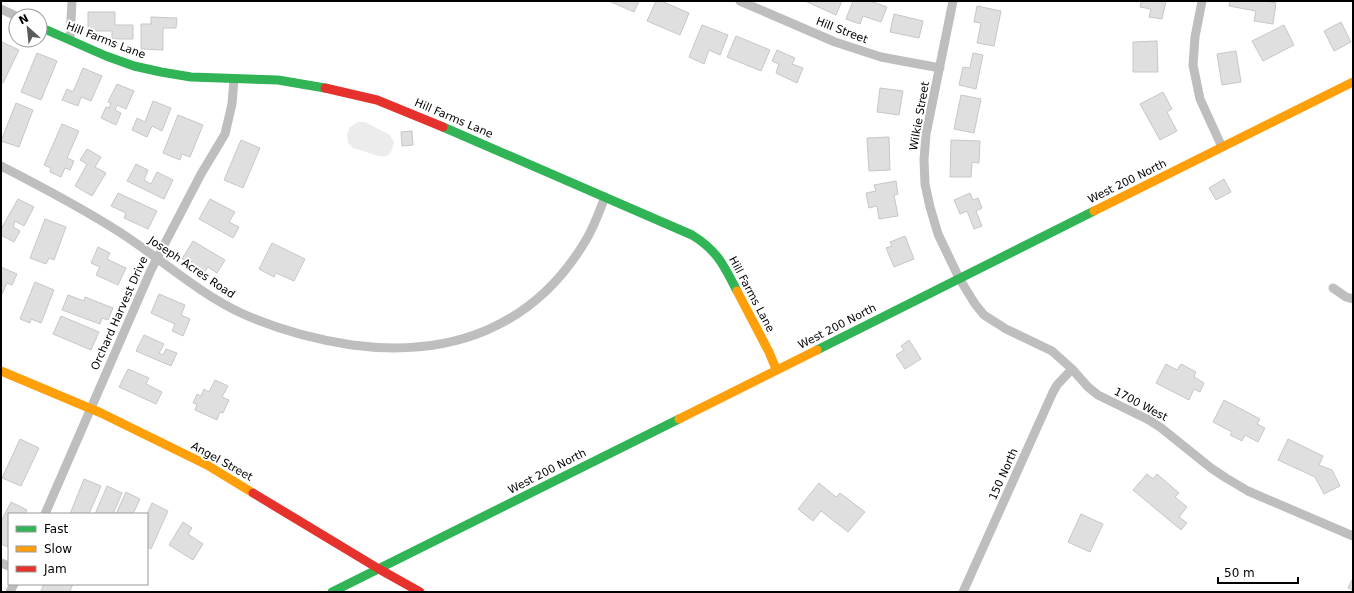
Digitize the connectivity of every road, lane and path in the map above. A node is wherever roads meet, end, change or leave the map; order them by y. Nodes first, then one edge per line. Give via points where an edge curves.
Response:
1 (72, 1) edge
2 (740, 1) edge
3 (953, 1) edge
4 (1202, 1) edge
5 (48, 29) edge
6 (70, 39) junction
7 (940, 68) junction
8 (234, 79) junction
9 (1353, 82) edge
10 (1222, 147) junction
11 (1, 166) edge
12 (605, 197) junction
13 (156, 258) junction
14 (959, 278) junction
15 (1333, 288) dead end
16 (1353, 299) edge
17 (1072, 369) junction
18 (776, 370) junction
19 (1, 371) edge
20 (90, 408) junction
21 (45, 513) edge
22 (1353, 536) edge
23 (379, 568) junction
24 (332, 592) edge
25 (420, 592) edge
26 (963, 592) edge

1 - 6 street
2 - 7 street, Hill Street via 881,57
3 - 7 street, Wilkie Street
4 - 10 street via 1193,65 1200,99
5 - 6 main road, Hill Farms Lane
6 - 8 main road, Hill Farms Lane via 134,66 191,77
7 - 14 street, Wilkie Street via 926,134 925,184 938,234
8 - 12 main road, Hill Farms Lane via 278,80 377,100
8 - 13 street, Orchard Harvest Drive via 232,104 225,134
9 - 10 main road, West 200 North
10 - 14 main road, West 200 North
11 - 13 street, Joseph Acres Road via 61,197 121,233
12 - 13 street, Joseph Acres Road via 587,239 573,260 535,301 490,329 468,338 434,346 366,346 333,342 287,331 218,300
12 - 18 main road, Hill Farms Lane via 700,238 712,248 721,260
13 - 20 street, Orchard Harvest Drive
14 - 17 street, 1700 West via 984,315 1006,329 1052,351
14 - 18 main road, West 200 North
15 - 16 street
17 - 22 street, 1700 West via 1098,395 1147,418 1226,478 1248,491
17 - 26 street, 150 North via 1053,392
18 - 23 main road, West 200 North
19 - 20 main road, Angel Street
20 - 21 street, Orchard Harvest Drive
20 - 23 main road, Angel Street via 207,465
23 - 24 main road, West 200 North
23 - 25 main road, Angel Street

